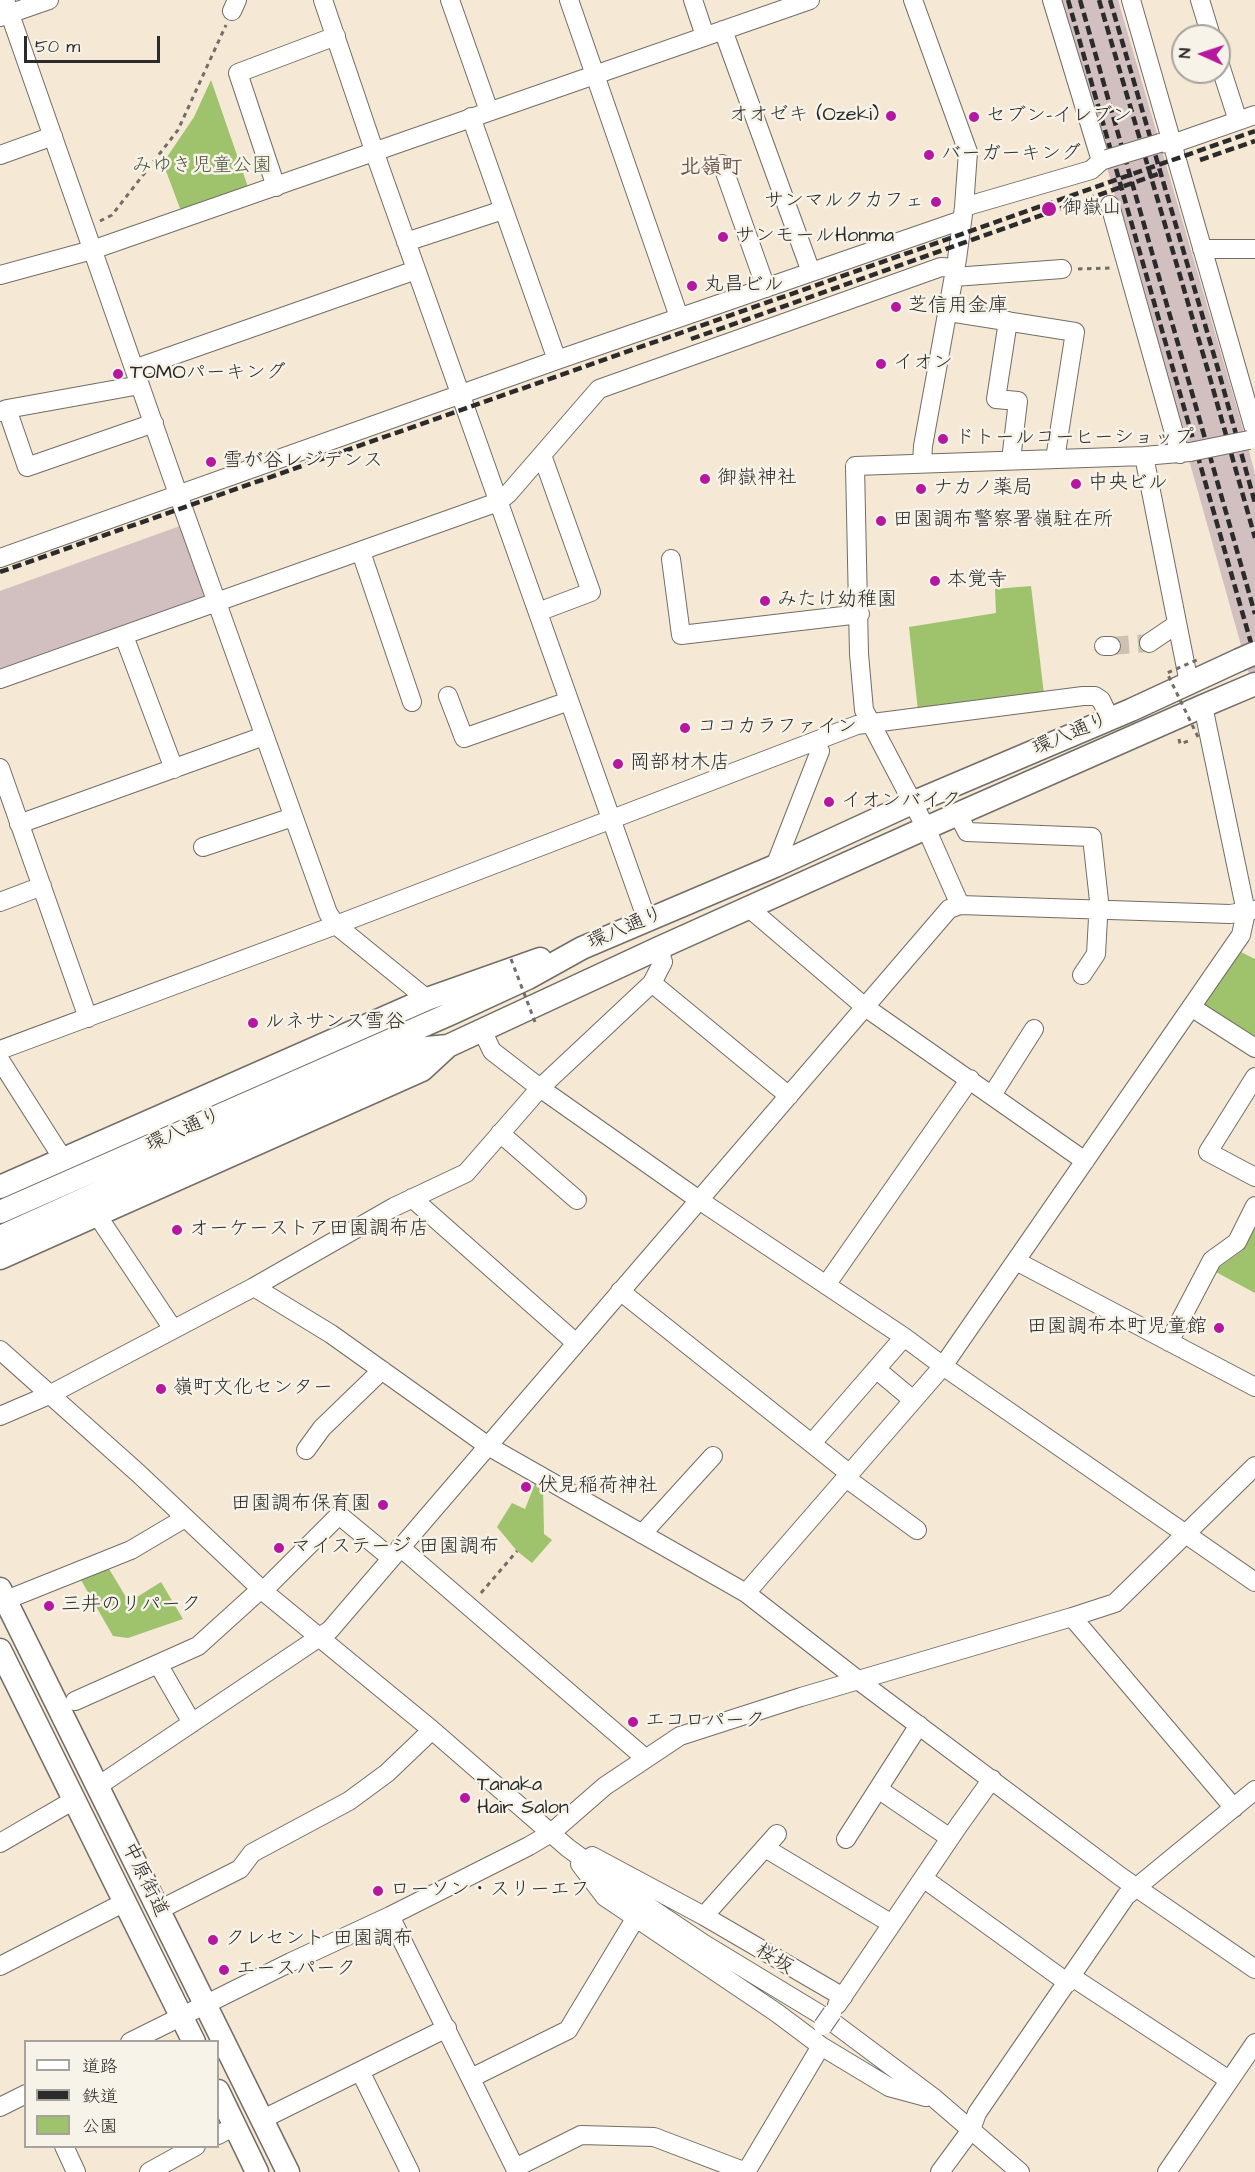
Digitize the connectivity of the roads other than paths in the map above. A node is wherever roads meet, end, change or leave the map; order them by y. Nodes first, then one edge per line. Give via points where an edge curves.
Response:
1 (49, 0) edge
2 (323, 0) edge
3 (450, 0) edge
4 (569, 0) edge
5 (693, 0) edge
6 (914, 0) edge
7 (1052, 0) edge
8 (1131, 0) edge
9 (1200, 0) edge
10 (814, 3) edge
11 (5, 10) edge
12 (1207, 24) edge
13 (723, 30) junction
14 (336, 36) junction
15 (705, 36) junction
16 (595, 75) junction
17 (1230, 84) edge
18 (489, 111) junction
19 (471, 117) junction
20 (1246, 118) edge
21 (53, 136) junction
22 (1166, 143) junction
23 (374, 151) junction
24 (0, 155) edge
25 (1104, 160) junction
26 (722, 165) dead end
27 (276, 187) junction
28 (1110, 205) dead end
29 (503, 210) junction
30 (963, 213) junction
31 (406, 242) junction
32 (1202, 249) junction
33 (1255, 249) edge
34 (92, 250) junction
35 (1062, 269) road end
36 (416, 270) junction
37 (811, 272) junction
38 (955, 273) junction
39 (0, 275) edge
40 (766, 288) junction
41 (949, 312) junction
42 (679, 317) junction
43 (1008, 321) junction
44 (556, 360) junction
45 (137, 377) junction
46 (460, 395) junction
47 (4, 410) edge
48 (153, 423) junction
49 (1253, 437) edge
50 (1185, 453) junction
51 (542, 455) junction
52 (1144, 456) junction
53 (1055, 459) junction
54 (1011, 460) junction
55 (922, 463) junction
56 (178, 494) junction
57 (498, 502) junction
58 (361, 552) junction
59 (0, 558) edge
60 (671, 559) dead end
61 (218, 603) junction
62 (538, 612) junction
63 (860, 614) junction
64 (1177, 624) junction
65 (124, 636) junction
66 (1149, 643) tunnel mouth
67 (1247, 657) edge
68 (0, 679) edge
69 (1189, 683) junction
70 (1252, 686) edge
71 (448, 696) dead end
72 (569, 701) junction
73 (412, 702) dead end
74 (1203, 706) junction
75 (1110, 719) junction
76 (870, 723) junction
77 (264, 736) junction
78 (816, 741) junction
79 (0, 768) edge
80 (174, 769) junction
81 (912, 803) junction
82 (7, 807) edge
83 (958, 814) junction
84 (293, 817) junction
85 (611, 819) junction
86 (20, 824) junction
87 (926, 828) junction
88 (203, 847) dead end
89 (775, 866) junction
90 (42, 886) junction
91 (0, 902) edge
92 (960, 905) junction
93 (749, 908) junction
94 (1100, 910) junction
95 (1250, 911) edge
96 (647, 920) junction
97 (336, 925) junction
98 (582, 948) junction
99 (659, 948) junction
100 (1082, 975) dead end
101 (652, 983) junction
102 (427, 999) junction
103 (866, 1007) junction
104 (1191, 1007) junction
105 (88, 1018) junction
106 (1034, 1029) dead end
107 (482, 1030) junction
108 (448, 1046) junction
109 (1255, 1048) edge
110 (0, 1050) edge
111 (373, 1059) junction
112 (0, 1060) edge
113 (1255, 1077) edge
114 (970, 1079) junction
115 (540, 1088) junction
116 (992, 1095) junction
117 (789, 1096) junction
118 (500, 1133) junction
119 (63, 1159) junction
120 (1085, 1161) junction
121 (1255, 1177) edge
122 (0, 1187) edge
123 (412, 1198) junction
124 (577, 1200) dead end
125 (699, 1200) junction
126 (1255, 1206) edge
127 (0, 1212) edge
128 (98, 1215) junction
129 (0, 1237) edge
130 (0, 1258) edge
131 (1016, 1261) junction
132 (826, 1285) junction
133 (254, 1287) junction
134 (621, 1291) junction
135 (173, 1329) junction
136 (904, 1337) junction
137 (1169, 1342) junction
138 (576, 1343) junction
139 (0, 1350) edge
140 (943, 1366) junction
141 (876, 1369) junction
142 (382, 1370) junction
143 (1255, 1387) edge
144 (49, 1395) junction
145 (913, 1400) junction
146 (0, 1416) edge
147 (812, 1443) junction
148 (488, 1446) junction
149 (306, 1450) dead end
150 (713, 1456) dead end
151 (1255, 1466) edge
152 (848, 1476) junction
153 (185, 1518) junction
154 (917, 1530) dead end
155 (642, 1534) junction
156 (1186, 1535) junction
157 (395, 1553) junction
158 (1255, 1582) edge
159 (262, 1590) junction
160 (746, 1593) junction
161 (3, 1594) edge
162 (1072, 1617) junction
163 (320, 1639) junction
164 (3, 1663) edge
165 (158, 1664) junction
166 (858, 1680) junction
167 (75, 1701) dead end
168 (192, 1723) junction
169 (919, 1725) junction
170 (432, 1730) junction
171 (645, 1758) junction
172 (993, 1779) junction
173 (98, 1786) junction
174 (878, 1789) junction
175 (1255, 1790) edge
176 (74, 1800) junction
177 (1234, 1808) junction
178 (551, 1833) junction
179 (777, 1834) dead end
180 (950, 1838) junction
181 (846, 1839) dead end
182 (0, 1843) edge
183 (568, 1848) junction
184 (765, 1848) junction
185 (923, 1878) junction
186 (1135, 1887) junction
187 (125, 1902) junction
188 (159, 1910) junction
189 (390, 1916) junction
190 (705, 1916) junction
191 (635, 1919) junction
192 (892, 1924) junction
193 (0, 1966) edge
194 (1255, 1969) edge
195 (1070, 1980) junction
196 (843, 1996) junction
197 (206, 2005) junction
198 (182, 2017) junction
199 (828, 2019) dead end
200 (447, 2028) junction
201 (134, 2040) edge
202 (193, 2040) edge
203 (1255, 2043) edge
204 (821, 2046) junction
205 (360, 2071) junction
206 (471, 2078) junction
207 (1229, 2080) junction
208 (24, 2095) edge
209 (219, 2096) edge
210 (934, 2098) junction
211 (0, 2107) edge
212 (262, 2119) junction
213 (971, 2130) junction
214 (226, 2131) edge
215 (65, 2148) edge
216 (192, 2148) edge
217 (516, 2170) edge
218 (76, 2172) edge
219 (149, 2172) edge
220 (258, 2172) edge
221 (288, 2172) edge
222 (410, 2172) edge
223 (746, 2172) edge
224 (940, 2172) edge
225 (1020, 2172) edge
226 (1167, 2172) edge

1 - 11 street
2 - 14 street
3 - 18 street
4 - 16 street
5 - 15 street
6 - 30 street via 968,152
7 - 25 street
8 - 22 street
9 - 12 street
10 - 13 street via 775,18
11 - 21 street
13 - 15 street
13 - 37 street
14 - 23 street
14 - 27 street via 238,73
15 - 16 street
16 - 18 street
16 - 42 street
17 - 20 street
18 - 19 street
19 - 23 street
19 - 29 street
20 - 22 street
21 - 24 street
21 - 34 street
22 - 25 street, bridge
22 - 32 street
23 - 27 street
23 - 31 street
25 - 30 street via 1091,170
26 - 40 street
27 - 34 street
28 - 50 street
29 - 31 street
29 - 44 street
30 - 37 street
30 - 38 street
31 - 36 street
32 - 33 street
32 - 49 street
34 - 39 street
34 - 45 street
35 - 38 street
36 - 45 street
36 - 46 street
37 - 40 street
38 - 41 street
38 - 51 street via 941,267 599,389
40 - 42 street
41 - 43 street
41 - 55 street
42 - 44 street
43 - 53 street via 1075,332
43 - 54 street via 996,399 1018,401
44 - 46 street
45 - 47 street
45 - 48 street
46 - 56 street
46 - 57 street
47 - 48 street via 27,467
48 - 56 street
49 - 50 street, bridge
50 - 52 street
51 - 57 street
51 - 62 street via 591,592
52 - 53 street
52 - 64 street
53 - 54 street
54 - 55 street
55 - 63 street via 855,466
56 - 59 street
56 - 61 street
57 - 58 street
57 - 62 street
58 - 61 street
58 - 73 street
60 - 63 street via 681,635
61 - 65 street
61 - 77 street
62 - 72 street
63 - 76 street via 864,710
64 - 66 street
64 - 69 street
65 - 68 street
65 - 80 street
67 - 69 main road, 環八通り
69 - 75 main road, 環八通り
70 - 74 main road, 環八通り
71 - 72 street via 464,738
72 - 85 street
74 - 83 main road, 環八通り
74 - 95 street
75 - 76 street via 1101,700 1083,696
75 - 81 main road, 環八通り
76 - 78 street
76 - 81 street
77 - 80 street
77 - 84 street
78 - 85 street
78 - 89 street via 820,751
79 - 82 street
80 - 86 street
81 - 87 street
81 - 89 main road, 環八通り
82 - 86 street
83 - 87 main road, 環八通り
83 - 94 street via 967,832 1092,837
84 - 88 street
84 - 97 street
85 - 96 street
85 - 97 street
86 - 90 street
87 - 92 street
87 - 93 main road, 環八通り
89 - 96 main road, 環八通り
90 - 91 street
90 - 105 street
92 - 94 street
92 - 103 street via 949,909
93 - 99 main road, 環八通り
93 - 103 street
94 - 95 street via 1230,914
94 - 100 street via 1096,954
95 - 104 street via 1241,934
96 - 98 main road, 環八通り
97 - 102 street
97 - 105 street
98 - 102 main road via 523,964
98 - 111 main road, 環八通り
99 - 101 street via 663,962
99 - 107 main road, 環八通り
101 - 115 street
101 - 117 street
102 - 119 main road
103 - 114 street
103 - 117 street
104 - 109 street
104 - 120 street
105 - 110 street
106 - 116 street
107 - 108 main road, 環八通り
107 - 115 street via 492,1051
108 - 111 main road, 環八通り
108 - 128 main road via 422,1070
111 - 127 main road, 環八通り
111 - 129 main road, 環八通り
112 - 119 street
113 - 121 street via 1208,1152
114 - 116 street
114 - 132 street
115 - 118 street
115 - 125 street
116 - 120 street
117 - 125 street
118 - 123 street via 466,1173
118 - 124 street
119 - 122 main road
120 - 131 street
123 - 133 street
123 - 138 street
125 - 132 street
125 - 134 street
126 - 137 street via 1237,1242 1212,1260
128 - 130 main road
128 - 135 street
131 - 137 street
131 - 140 street
132 - 136 street
133 - 135 street
133 - 142 street
134 - 138 street
134 - 147 street
135 - 144 street
136 - 140 street
136 - 141 street
137 - 143 street
138 - 148 street
139 - 144 street, 桜坂
140 - 145 street
140 - 156 street
141 - 145 street
141 - 147 street
142 - 148 street
142 - 149 street via 322,1428
144 - 146 street
144 - 153 street, 桜坂
145 - 152 street
147 - 152 street
148 - 155 street
148 - 157 street
150 - 155 street
151 - 156 street
152 - 154 street
152 - 160 street
153 - 159 street, 桜坂
153 - 161 street via 131,1550
155 - 160 street
156 - 158 street
156 - 162 street via 1115,1603
157 - 159 street via 339,1515
157 - 163 street
157 - 171 street via 469,1607
159 - 163 street, 桜坂
159 - 165 street via 198,1646
160 - 166 street
161 - 173 main road, 中原街道
162 - 166 street
162 - 177 street
163 - 168 street
163 - 170 street, 桜坂
164 - 176 main road, 中原街道
165 - 167 street
165 - 168 street
166 - 169 street
166 - 171 street via 680,1736
168 - 173 street
169 - 172 street
169 - 174 street
170 - 178 street, 桜坂
170 - 188 street via 387,1773 349,1801 252,1853 240,1869
171 - 178 street via 605,1786
172 - 180 street
172 - 186 street
173 - 188 main road, 中原街道
174 - 180 street
174 - 181 street
175 - 177 street
176 - 182 street
176 - 187 main road, 中原街道
177 - 186 street
178 - 183 street, 桜坂
178 - 189 street
179 - 184 street
180 - 185 street
183 - 190 street via 600,1859
183 - 191 street via 605,1897
183 - 210 street, 桜坂 via 695,1938 831,2021
184 - 190 street
184 - 192 street
185 - 192 street
185 - 195 street
186 - 194 street
186 - 195 street
187 - 193 street
187 - 198 main road, 中原街道
188 - 197 main road, 中原街道
189 - 197 street
189 - 200 street
190 - 196 street
191 - 204 street
191 - 206 street via 568,2030
192 - 196 street
195 - 207 street
195 - 213 street via 976,2114
196 - 199 street
197 - 198 street
197 - 212 main road, 中原街道
198 - 201 street
198 - 202 main road, 中原街道
200 - 205 street
200 - 206 street
203 - 207 street
204 - 210 street via 889,2087
204 - 223 street
205 - 212 street
205 - 222 street
206 - 217 street
207 - 226 street
208 - 211 street
209 - 214 main road
210 - 213 street, 桜坂
212 - 221 main road, 中原街道
213 - 224 street
213 - 225 street, 桜坂
214 - 220 main road
215 - 218 street
216 - 219 street
217 - 223 street via 581,2135 654,2137

